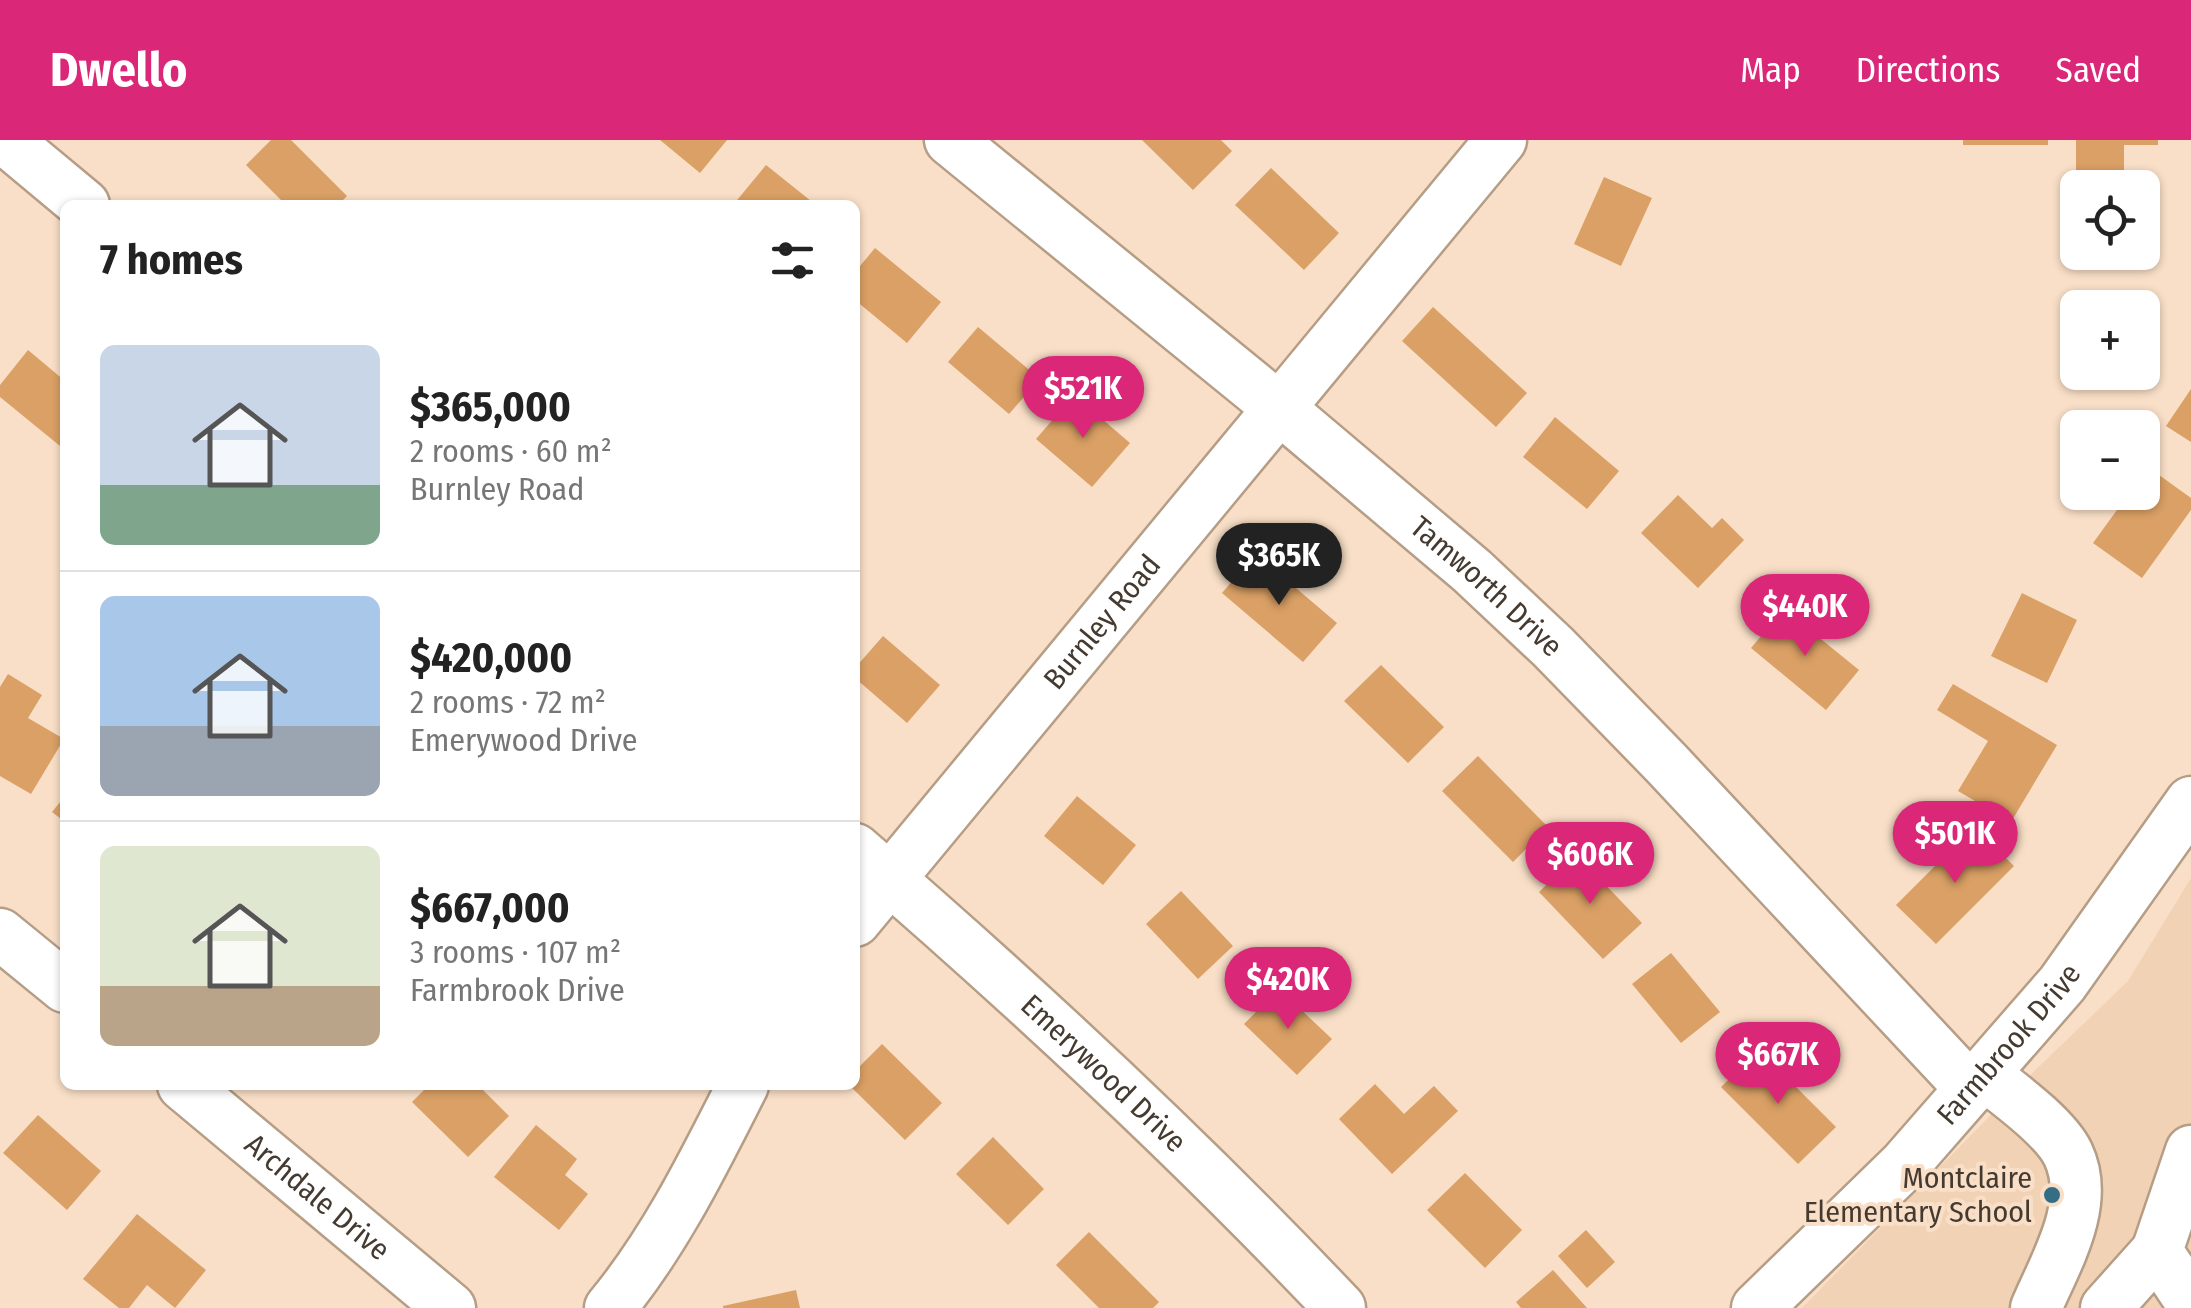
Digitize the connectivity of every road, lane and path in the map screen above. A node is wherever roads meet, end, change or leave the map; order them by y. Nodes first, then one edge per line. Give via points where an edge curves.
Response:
1 (6, 140) edge
2 (950, 140) edge
3 (1501, 140) edge
4 (78, 200) edge
5 (1279, 408) junction
6 (2191, 802) edge
7 (872, 864) edge
8 (860, 904) edge
9 (0, 934) edge
10 (60, 983) edge
11 (1978, 1082) junction
12 (188, 1090) edge
13 (740, 1090) edge
14 (2191, 1150) edge
15 (2158, 1252) junction
16 (2191, 1302) edge
17 (450, 1308) edge
18 (610, 1308) edge
19 (1340, 1308) edge
20 (1756, 1308) edge
21 (2036, 1308) edge
22 (2106, 1308) edge

1 - 4 street
2 - 5 street, Tamworth Drive
3 - 5 street, Burnley Road
5 - 7 street, Burnley Road
5 - 11 street, Tamworth Drive via 1553,647
6 - 11 street, Farmbrook Drive via 2062,984
7 - 8 street, Burnley Road
7 - 19 street, Emerywood Drive via 1061,1030
9 - 10 street
11 - 20 street, Farmbrook Drive via 1904,1165
11 - 21 street, Tamworth Drive via 2030,1111 2068,1153 2076,1184 2070,1230
12 - 17 street, Archdale Drive
13 - 18 street via 690,1186
14 - 15 street
15 - 16 street
15 - 22 street

